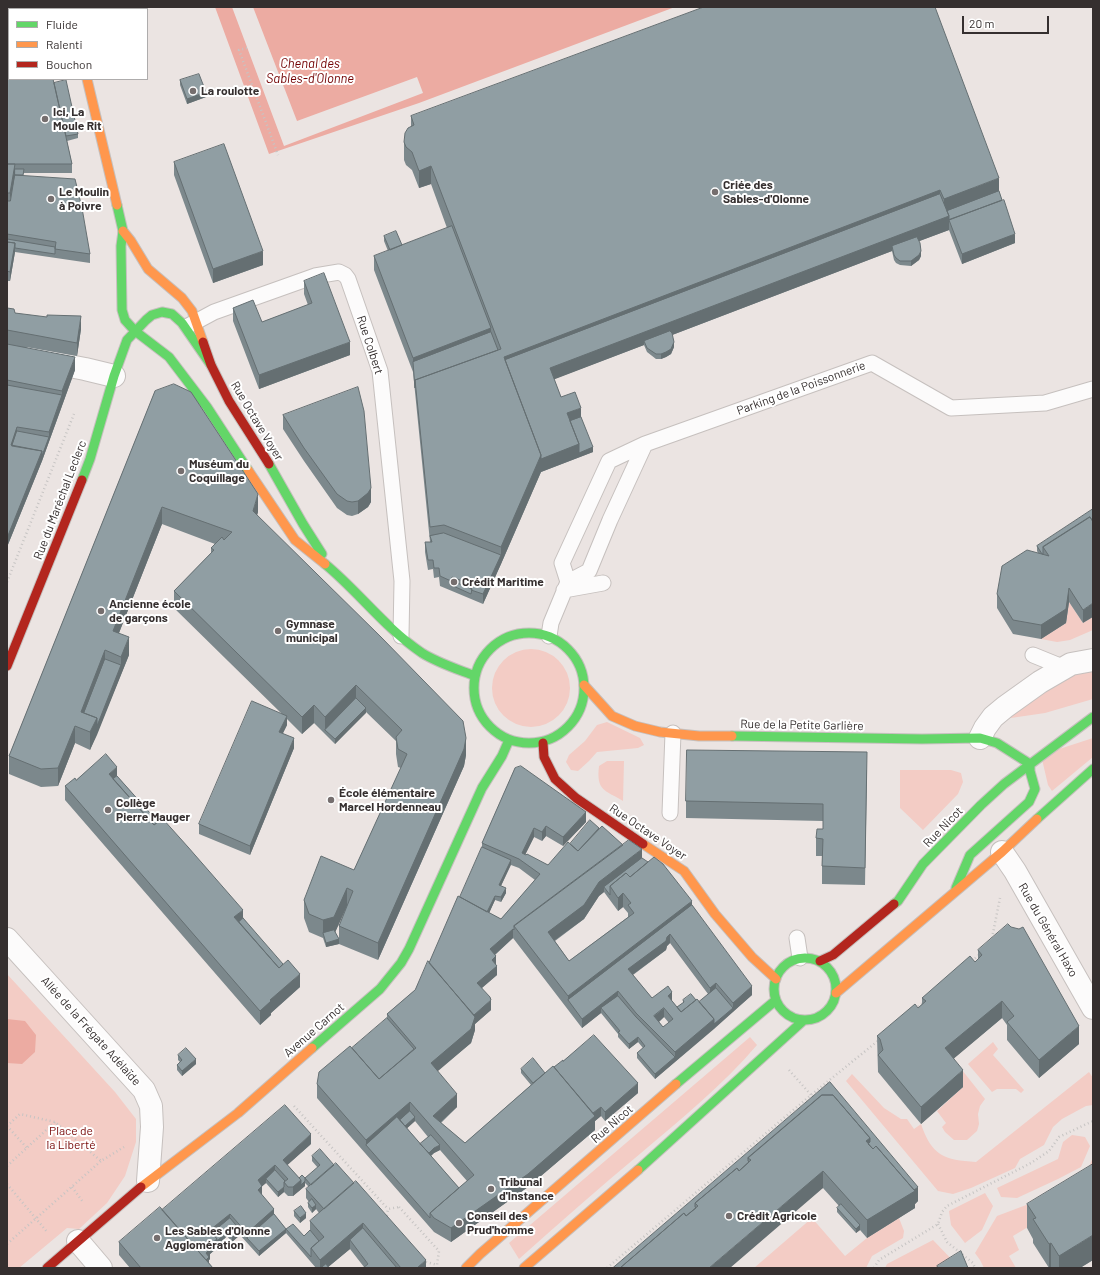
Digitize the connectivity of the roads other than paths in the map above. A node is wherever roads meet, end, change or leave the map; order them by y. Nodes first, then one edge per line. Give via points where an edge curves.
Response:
1 (87, 80) edge
2 (123, 231) junction
3 (149, 282) dead end
4 (165, 284) junction
5 (130, 291) dead end
6 (122, 310) junction
7 (190, 325) junction
8 (135, 331) junction
9 (7, 354) edge
10 (116, 370) junction
11 (1093, 389) edge
12 (645, 444) junction
13 (332, 570) junction
14 (603, 582) dead end
15 (566, 586) junction
16 (401, 636) junction
17 (549, 636) junction
18 (1033, 655) dead end
19 (1093, 660) edge
20 (7, 666) edge
21 (1065, 668) junction
22 (475, 676) junction
23 (584, 685) junction
24 (1093, 717) edge
25 (673, 733) junction
26 (980, 738) junction
27 (509, 740) junction
28 (543, 743) junction
29 (1030, 764) junction
30 (1093, 769) edge
31 (670, 813) dead end
32 (1002, 852) junction
33 (954, 892) junction
34 (797, 938) dead end
35 (7, 939) edge
36 (800, 958) junction
37 (820, 961) junction
38 (776, 979) junction
39 (836, 993) junction
40 (776, 1000) junction
41 (1093, 1008) edge
42 (804, 1020) junction
43 (148, 1182) junction
44 (78, 1241) junction
45 (47, 1268) edge
46 (101, 1268) edge
47 (467, 1268) edge
48 (478, 1268) edge
49 (524, 1268) edge

1 - 2 street
2 - 4 street, Rue Octave Voyer via 148,269
2 - 6 street
3 - 4 street
4 - 7 street, Rue Octave Voyer via 182,298 192,311
5 - 6 street
6 - 8 street, Rue Octave Voyer via 125,320
6 - 10 street
7 - 8 street via 172,314 162,312 146,320
7 - 13 street, Rue Octave Voyer via 230,401
7 - 16 lane, Rue Colbert via 214,312 315,276 339,272 348,279 380,371 402,581
8 - 10 street, Rue du Maréchal Leclerc via 127,340
8 - 13 street, Rue Octave Voyer via 169,357 207,407 295,540
9 - 10 street via 85,369
10 - 20 street, Rue du Maréchal Leclerc via 90,459
11 - 12 lane, Parking de la Poissonnerie via 1045,403 951,408 872,363
12 - 15 lane via 589,571
12 - 15 lane, Parking de la Poissonnerie via 609,460 562,563
13 - 16 street, Rue Octave Voyer
14 - 15 lane
15 - 17 lane via 551,623
16 - 22 street, Rue Octave Voyer via 422,653
17 - 22 street via 526,633 503,639 485,654
17 - 23 street via 569,650 577,661
18 - 21 lane
19 - 21 street via 1071,664
21 - 26 street via 1005,707 986,725
22 - 27 street via 475,698 480,714 490,728
23 - 25 street, Rue de la Petite Garlière via 612,716 635,726
23 - 28 street via 582,706 577,716 563,733
24 - 29 street, Rue Nicot
25 - 26 street, Rue de la Petite Garlière via 699,736
25 - 31 lane
26 - 29 street, Rue de la Petite Garlière via 997,743
27 - 28 street via 526,744
27 - 43 street, Avenue Carnot via 482,788 409,949 397,969 380,989 238,1113
28 - 38 street, Rue Octave Voyer via 544,757 555,779 576,798 684,871 715,914 752,957
29 - 33 street via 1035,789 1029,802 970,855
29 - 37 street, Rue Nicot via 981,804 923,864 898,902 833,956
30 - 32 street
32 - 33 street
32 - 41 street, Rue du Général Haxo
33 - 39 street
34 - 36 lane
35 - 43 street, Allée de la Frégate Adélaïde via 144,1090 151,1106 152,1127
36 - 37 street
36 - 38 street via 785,965
37 - 39 street via 832,972 837,986
38 - 40 street
39 - 42 street via 834,1002 822,1016
40 - 42 street via 784,1012
40 - 47 street, Rue Nicot via 636,1118
42 - 49 street via 654,1156
43 - 44 street, Avenue Carnot
44 - 45 street, Avenue Carnot
44 - 46 street
47 - 48 street

